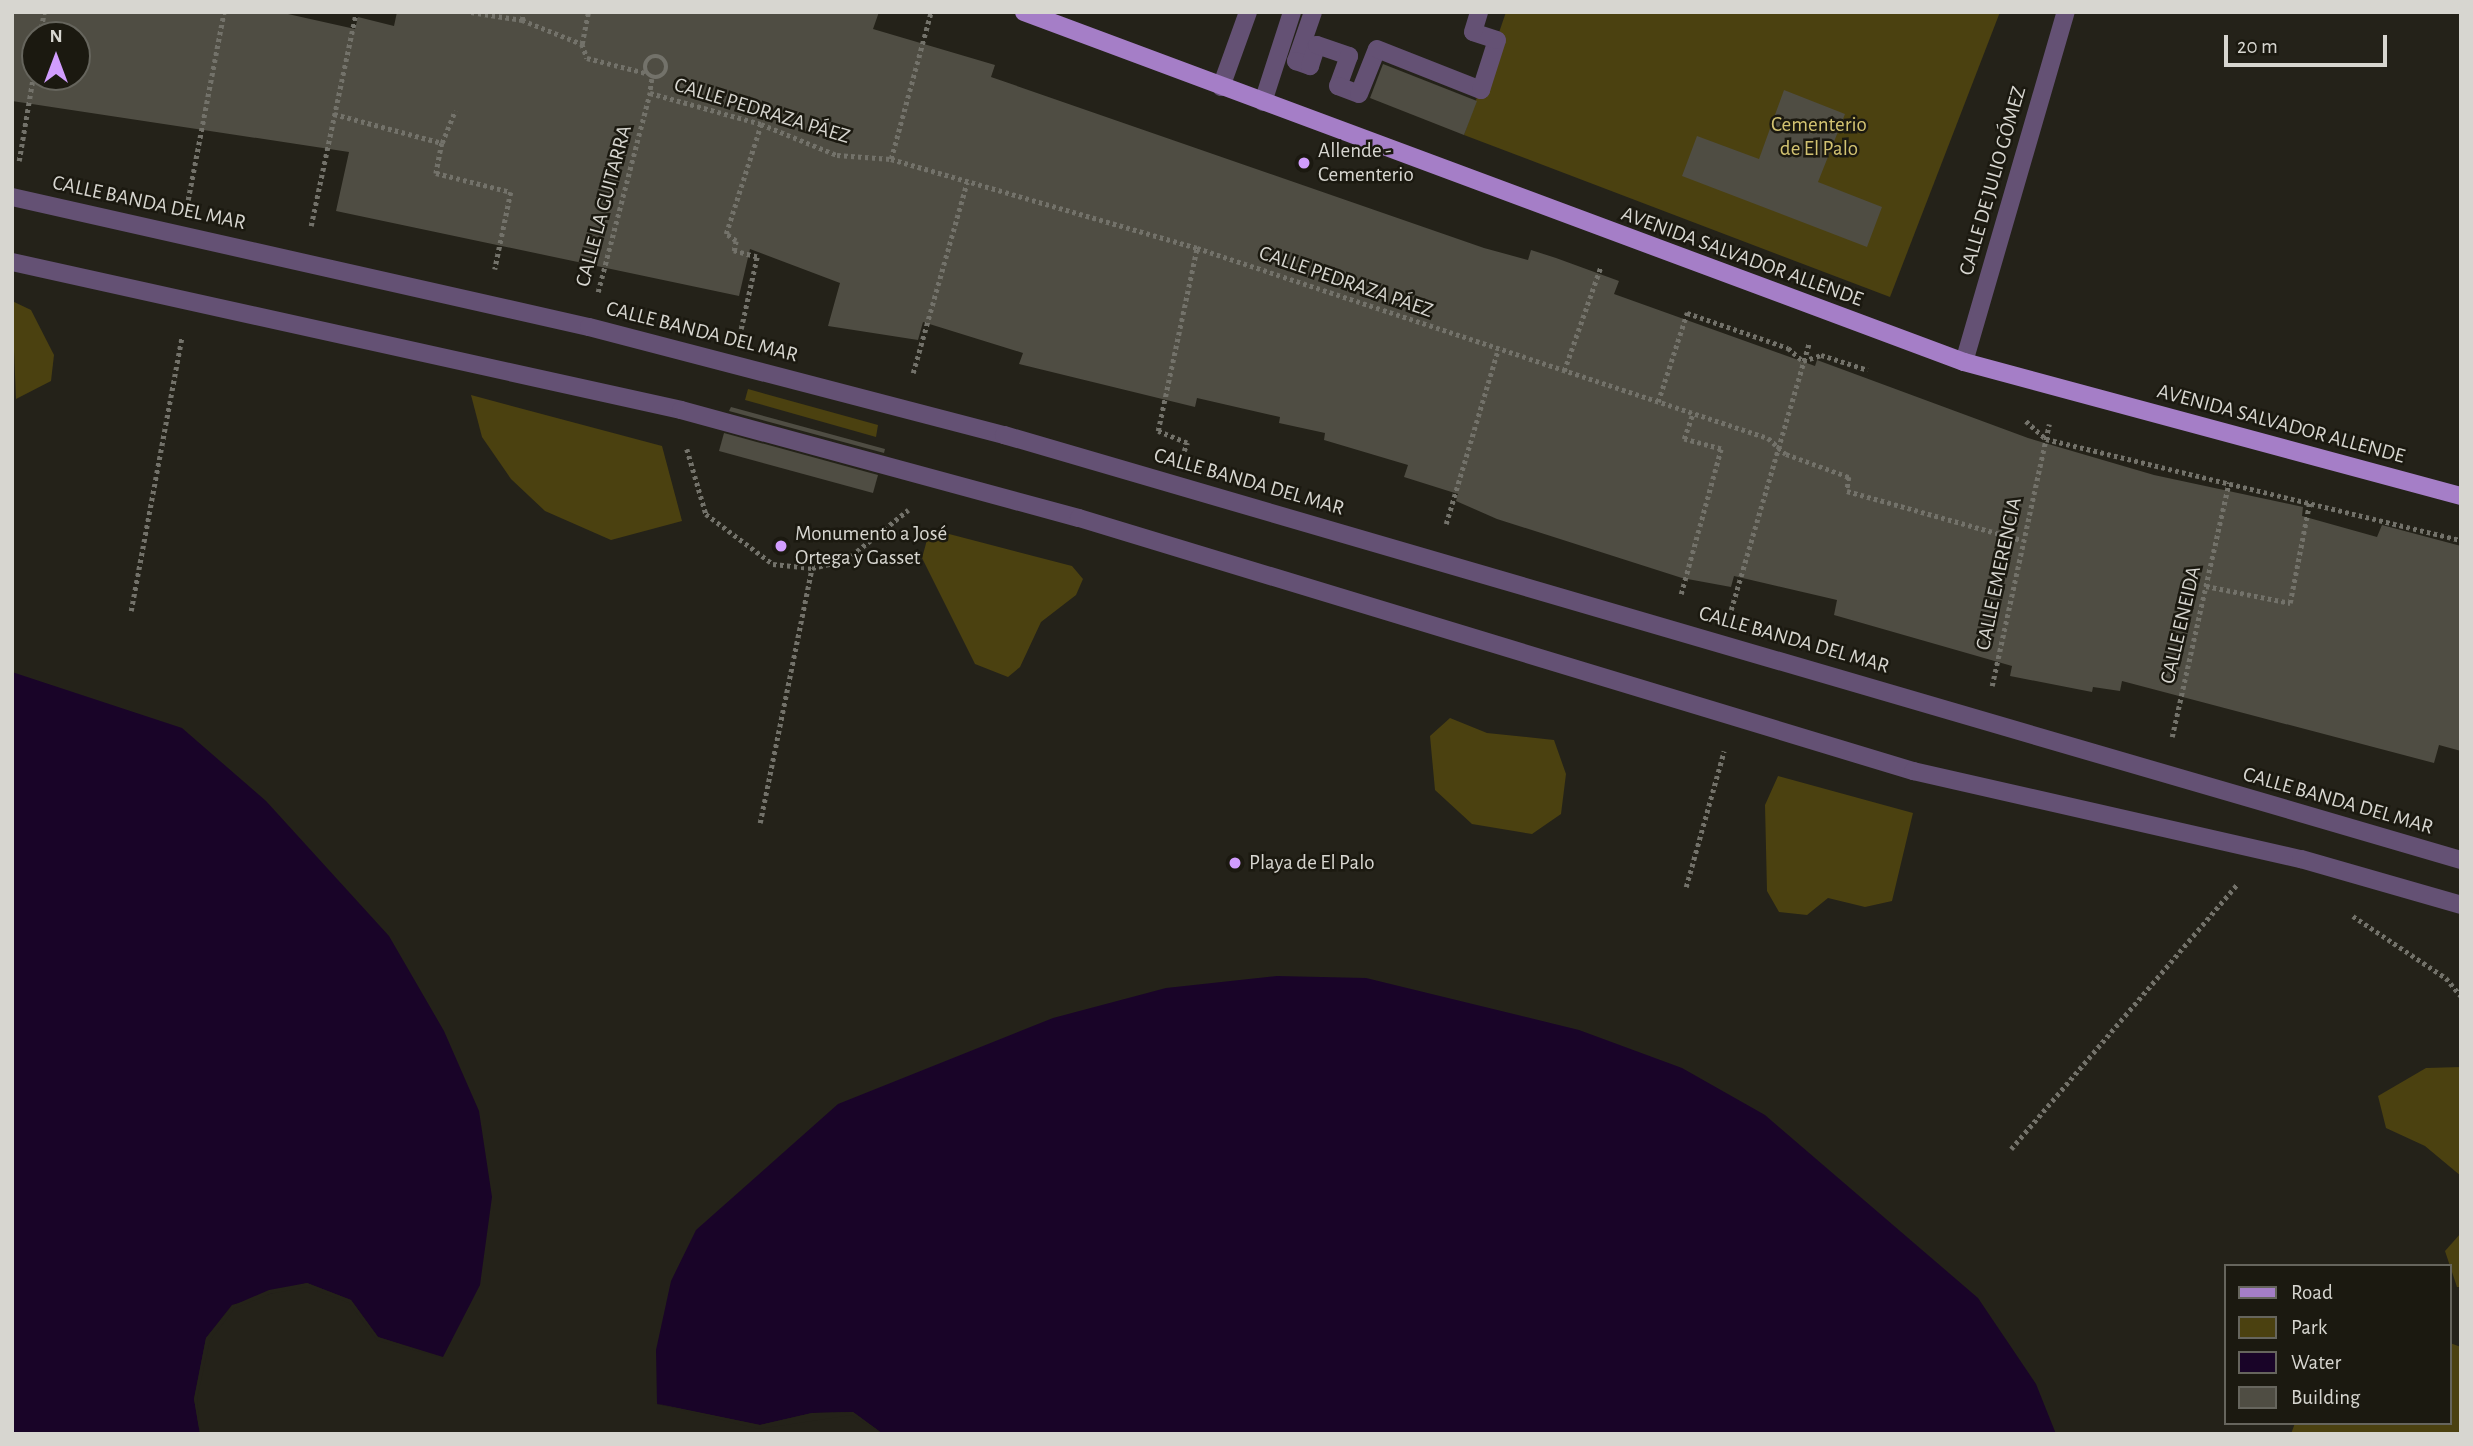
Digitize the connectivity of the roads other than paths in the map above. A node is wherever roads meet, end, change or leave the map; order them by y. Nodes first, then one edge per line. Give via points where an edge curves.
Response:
1 (1024, 12) edge
2 (1248, 12) edge
3 (1292, 12) edge
4 (1313, 12) edge
5 (1479, 12) edge
6 (2066, 12) edge
7 (1221, 87) junction
8 (1263, 102) junction
9 (12, 197) edge
10 (12, 262) edge
11 (1964, 362) junction
12 (2461, 496) edge
13 (2461, 860) edge
14 (2461, 905) edge

1 - 7 main road, AVENIDA SALVADOR ALLENDE
2 - 7 street
3 - 8 street
4 - 5 street via 1296,61 1310,66 1317,45 1349,56 1338,86 1359,94 1377,49 1481,90 1497,40 1473,32
6 - 11 street, CALLE DE JULIO GÓMEZ
7 - 8 main road, AVENIDA SALVADOR ALLENDE
8 - 11 main road, AVENIDA SALVADOR ALLENDE
9 - 13 street, CALLE BANDA DEL MAR via 589,327 903,408 1722,641
10 - 14 street via 681,410 930,476 1913,771 2245,850 2301,859
11 - 12 main road, AVENIDA SALVADOR ALLENDE

